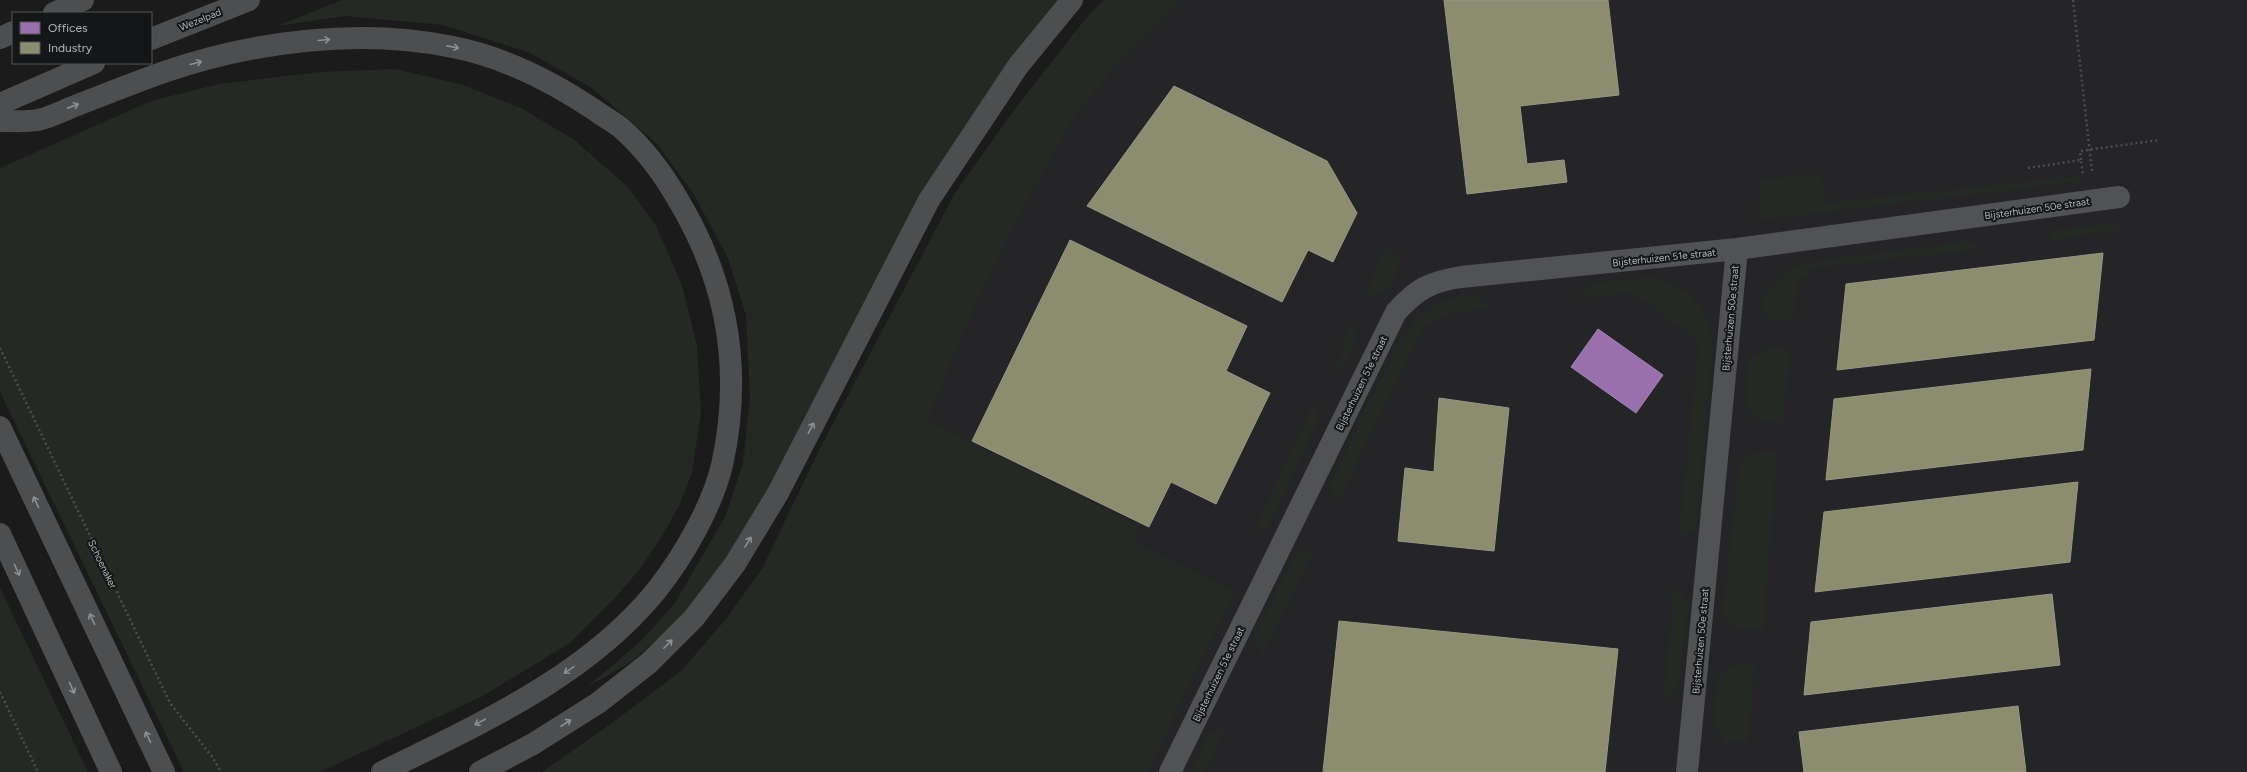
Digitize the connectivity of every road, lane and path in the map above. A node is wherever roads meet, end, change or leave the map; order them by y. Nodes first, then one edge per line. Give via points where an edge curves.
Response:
1 (83, 0) edge
2 (249, 0) edge
3 (1072, 0) edge
4 (2073, 0) edge
5 (56, 12) edge
6 (12, 32) edge
7 (0, 38) edge
8 (152, 39) edge
9 (92, 64) edge
10 (0, 104) edge
11 (0, 121) edge
12 (2160, 140) dead end
13 (2090, 149) junction
14 (2091, 155) dead end
15 (2081, 160) junction
16 (2028, 168) dead end
17 (2083, 176) dead end
18 (2119, 197) dead end
19 (1737, 249) junction
20 (0, 348) edge
21 (0, 427) edge
22 (0, 534) edge
23 (0, 692) edge
24 (38, 772) edge
25 (111, 772) edge
26 (164, 772) edge
27 (221, 772) edge
28 (382, 772) edge
29 (480, 772) edge
30 (1170, 772) edge
31 (1687, 772) edge

1 - 5 main road
2 - 8 main road, Wezelpad
29 -> 3 main road via 533,744 598,703 649,662 694,618 735,564 778,493 929,200 1018,66
4 - 13 path
6 - 7 main road
9 - 10 main road
11 -> 28 main road via 37,120 167,71 225,55 326,40 408,39 457,47 518,67 574,96 621,128 660,170 688,215 710,261 724,310 730,360 730,411 721,468 699,524 672,569 654,592 601,646 514,704
12 - 13 path
13 - 14 path
13 - 15 path via 2080,151
15 - 16 path
15 - 17 path
18 - 19 street, Bijsterhuizen 50e straat
19 - 30 street, Bijsterhuizen 51e straat via 1461,277 1422,287 1408,298 1396,312
19 - 31 street, Bijsterhuizen 50e straat
20 - 27 path, Schoenaker via 170,703
26 -> 21 main road
22 -> 25 main road
23 - 24 path

